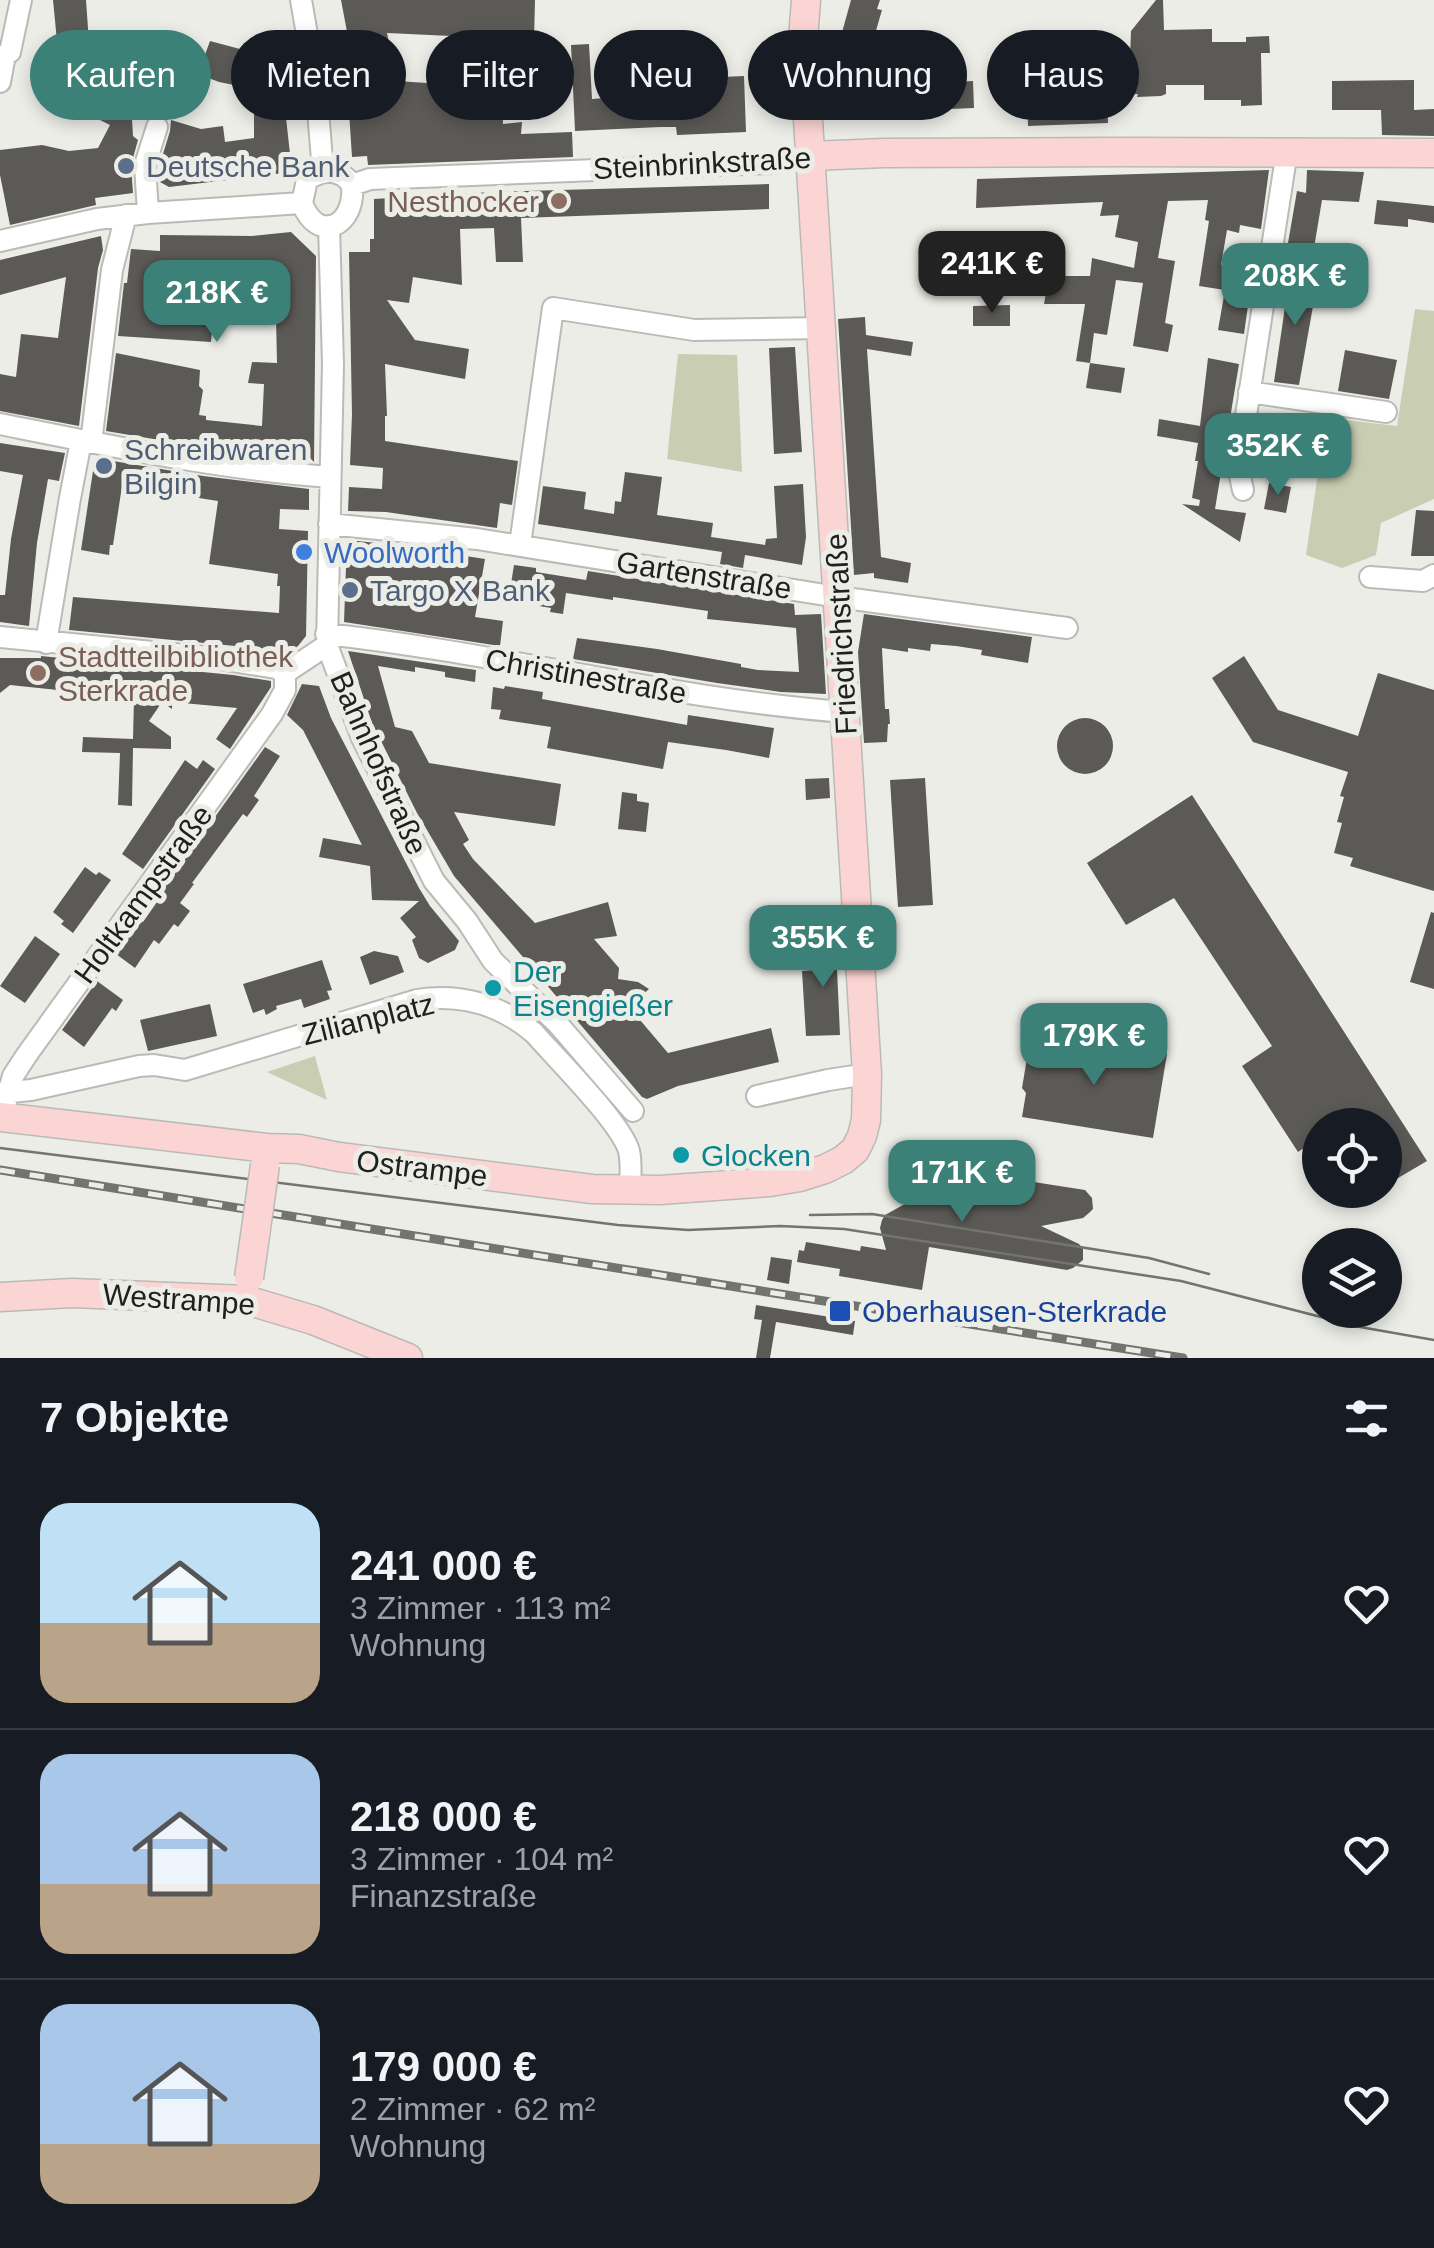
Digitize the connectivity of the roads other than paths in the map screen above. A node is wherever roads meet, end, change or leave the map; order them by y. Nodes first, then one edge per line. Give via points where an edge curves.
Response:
1 (21, 0) edge
2 (301, 0) edge
3 (806, 0) edge
4 (0, 82) edge
5 (157, 127) dead end
6 (1287, 151) junction
7 (1434, 153) edge
8 (811, 156) junction
9 (323, 172) junction
10 (352, 185) junction
11 (302, 203) junction
12 (148, 213) junction
13 (126, 215) junction
14 (330, 226) junction
15 (0, 241) edge
16 (822, 328) junction
17 (1250, 392) junction
18 (1386, 412) dead end
19 (0, 424) edge
20 (86, 442) junction
21 (330, 477) junction
22 (1244, 490) dead end
23 (329, 524) junction
24 (520, 545) junction
25 (1434, 576) edge
26 (1370, 578) dead end
27 (838, 597) junction
28 (1067, 628) dead end
29 (0, 638) edge
30 (327, 639) junction
31 (46, 643) junction
32 (285, 673) junction
33 (846, 712) junction
34 (507, 973) junction
35 (510, 1014) junction
36 (867, 1074) junction
37 (757, 1096) dead end
38 (2, 1105) edge
39 (634, 1111) dead end
40 (266, 1157) junction
41 (843, 1160) joint
42 (630, 1191) junction
43 (248, 1289) junction
44 (0, 1298) edge
45 (408, 1358) edge

1 - 4 street
2 - 9 street
3 - 8 main road, Friedrichstraße
5 - 12 street via 145,165
6 - 7 main road, Steinbrinkstraße
6 - 8 main road, Steinbrinkstraße
6 - 17 street
8 - 10 street, Steinbrinkstraße
8 - 16 main road, Friedrichstraße
9 - 10 street via 341,174
9 - 11 street via 307,180
10 - 14 street via 351,209
11 - 12 street
11 - 14 street via 312,221
12 - 13 street
13 - 15 street
13 - 20 street
14 - 21 street, Bahnhofstraße
16 - 24 street via 694,330 553,308
16 - 27 main road, Friedrichstraße
17 - 18 street
17 - 22 street via 1238,467
19 - 20 street
20 - 21 street
20 - 31 street
21 - 23 street, Bahnhofstraße
23 - 24 street, Gartenstraße
23 - 30 street, Bahnhofstraße
24 - 27 street, Gartenstraße
25 - 26 street
27 - 28 street, Gartenstraße
27 - 33 main road, Friedrichstraße
29 - 31 street
30 - 32 street
30 - 33 street, Christinestraße
30 - 34 street, Bahnhofstraße via 362,738 422,860
31 - 32 street via 214,658
32 - 38 street, Holtkampstraße via 285,690 272,714 26,1056
33 - 36 main road, Friedrichstraße
34 - 35 street
34 - 39 street, Bahnhofstraße
35 - 38 street, Zilianplatz via 474,1001 424,999 185,1070 138,1066 31,1090
35 - 42 street, Zilianplatz via 622,1136
36 - 37 street
36 - 41 main road, Friedrichstraße via 868,1113 858,1144
38 - 40 main road, Ostrampe
40 - 42 main road, Ostrampe via 299,1148
40 - 43 main road, bridge
41 - 42 main road, Ostrampe via 800,1178
43 - 44 main road, Westrampe
43 - 45 main road, Westrampe

